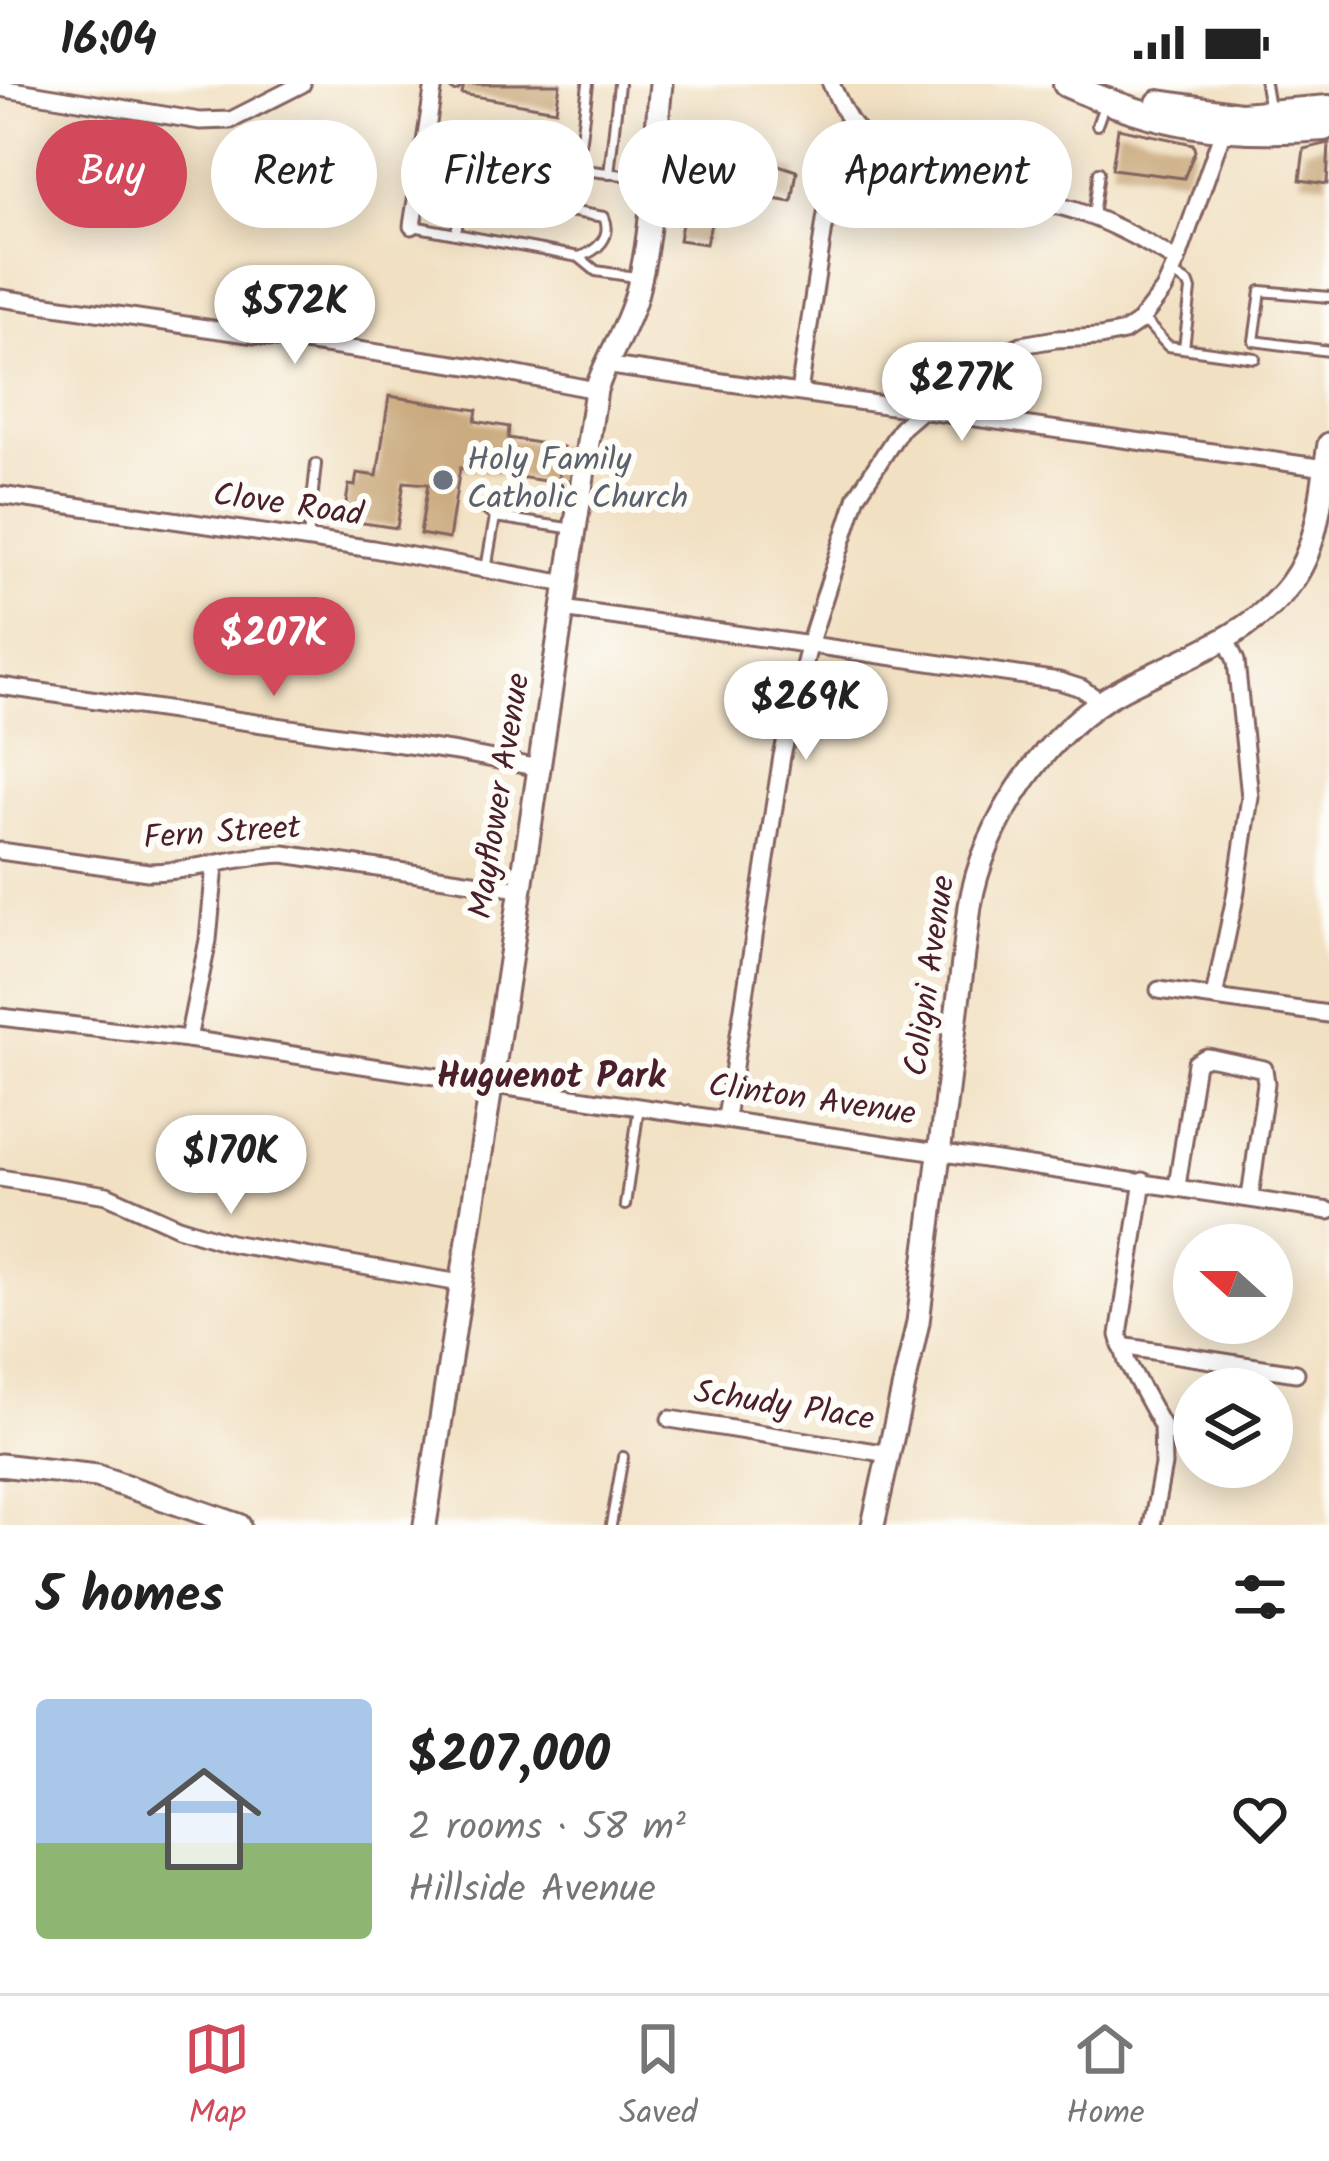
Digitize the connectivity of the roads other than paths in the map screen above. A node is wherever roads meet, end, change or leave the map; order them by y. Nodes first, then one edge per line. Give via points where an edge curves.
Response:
1 (302, 84) edge
2 (434, 84) edge
3 (588, 84) edge
4 (620, 84) edge
5 (662, 84) edge
6 (831, 84) edge
7 (1066, 84) edge
8 (1265, 84) edge
9 (0, 88) edge
10 (1107, 92) edge
11 (1158, 93) edge
12 (1329, 108) edge
13 (1270, 115) junction
14 (428, 120) edge
15 (659, 120) edge
16 (851, 120) edge
17 (1226, 122) junction
18 (1329, 123) edge
19 (1097, 125) dead end
20 (1099, 172) dead end
21 (610, 174) junction
22 (618, 175) edge
23 (1072, 212) edge
24 (1093, 217) junction
25 (423, 228) edge
26 (648, 228) edge
27 (824, 228) edge
28 (456, 234) junction
29 (579, 257) junction
30 (1174, 267) junction
31 (641, 278) junction
32 (1329, 297) edge
33 (0, 298) edge
34 (1142, 318) junction
35 (1184, 348) junction
36 (1329, 352) edge
37 (1255, 358) dead end
38 (604, 365) junction
39 (596, 390) junction
40 (799, 392) junction
41 (919, 412) junction
42 (1329, 444) edge
43 (316, 464) dead end
44 (1325, 468) junction
45 (0, 495) edge
46 (469, 506) dead end
47 (495, 517) junction
48 (575, 529) junction
49 (308, 539) junction
50 (486, 569) junction
51 (567, 584) junction
52 (563, 609) junction
53 (1226, 639) junction
54 (809, 642) junction
55 (0, 686) edge
56 (1100, 701) junction
57 (539, 768) junction
58 (0, 851) edge
59 (215, 866) junction
60 (519, 889) junction
61 (1159, 990) dead end
62 (1214, 998) junction
63 (1328, 1014) edge
64 (0, 1017) edge
65 (188, 1039) junction
66 (492, 1086) junction
67 (639, 1106) junction
68 (726, 1118) junction
69 (941, 1152) junction
70 (0, 1178) edge
71 (1143, 1181) junction
72 (1177, 1186) junction
73 (1250, 1197) junction
74 (625, 1205) dead end
75 (1329, 1211) edge
76 (460, 1283) junction
77 (1121, 1346) junction
78 (1297, 1373) dead end
79 (670, 1419) dead end
80 (889, 1454) junction
81 (623, 1456) dead end
82 (0, 1465) edge
83 (239, 1525) edge
84 (425, 1525) edge
85 (610, 1525) edge
86 (873, 1525) edge
87 (1152, 1525) edge

1 - 9 street via 245,115 200,121
2 - 14 street
3 - 21 lane via 577,170
4 - 21 lane
5 - 15 street, Mayflower Avenue
6 - 16 street
7 - 10 main road
8 - 13 lane
10 - 11 main road
10 - 17 main road via 1190,127
10 - 19 lane
11 - 17 main road
12 - 13 main road
13 - 17 main road
17 - 18 main road via 1273,134
17 - 30 street
20 - 24 lane
21 - 22 lane
23 - 24 street
24 - 30 street
25 - 28 lane
26 - 31 street, Mayflower Avenue
27 - 40 street
28 - 29 lane
28 - 29 lane via 462,193 597,213 608,221 606,234
29 - 31 lane via 596,271
30 - 34 street
30 - 35 lane via 1191,290
31 - 38 street, Mayflower Avenue
32 - 36 lane via 1261,291 1254,341
33 - 39 street
34 - 35 lane via 1168,346
34 - 41 street via 1124,332 993,355
35 - 37 lane
38 - 39 street, Mayflower Avenue
38 - 40 street
39 - 48 street, Mayflower Avenue
40 - 41 street
41 - 44 street
41 - 54 street via 857,496
42 - 44 street, Coligni Avenue
43 - 49 lane
44 - 53 street, Coligni Avenue via 1306,558 1271,607
45 - 49 street, Clove Road
46 - 47 lane
47 - 48 lane
47 - 50 lane
48 - 51 street, Mayflower Avenue
49 - 50 street, Clove Road
50 - 51 street, Clove Road
51 - 52 street, Mayflower Avenue
52 - 54 street
52 - 57 street, Mayflower Avenue
53 - 56 street, Coligni Avenue
53 - 62 street via 1236,661 1250,797
54 - 56 street via 1060,681
54 - 68 street via 769,829
55 - 57 street
56 - 69 street, Coligni Avenue via 1023,782 980,860
57 - 60 street, Mayflower Avenue
58 - 59 street, Fern Street via 148,872
59 - 60 street, Fern Street via 284,854
59 - 65 street
60 - 66 street, Mayflower Avenue
61 - 62 street
62 - 63 street
64 - 65 street, Clinton Avenue
65 - 66 street, Clinton Avenue
66 - 67 street, Clinton Avenue
66 - 76 street, Mayflower Avenue
67 - 68 street, Clinton Avenue
67 - 74 lane
68 - 69 street, Clinton Avenue
69 - 71 street, Clinton Avenue
69 - 80 street, Coligni Avenue via 918,1322
70 - 76 street via 107,1195 230,1243
71 - 72 street, Clinton Avenue
71 - 77 street
72 - 73 street, Clinton Avenue
72 - 73 street via 1196,1063 1213,1058 1264,1069
73 - 75 street, Clinton Avenue
76 - 84 street, Mayflower Avenue
77 - 78 street
77 - 87 street via 1162,1426
79 - 80 street, Schudy Place
80 - 86 street, Coligni Avenue
81 - 85 lane
82 - 83 street via 97,1476

